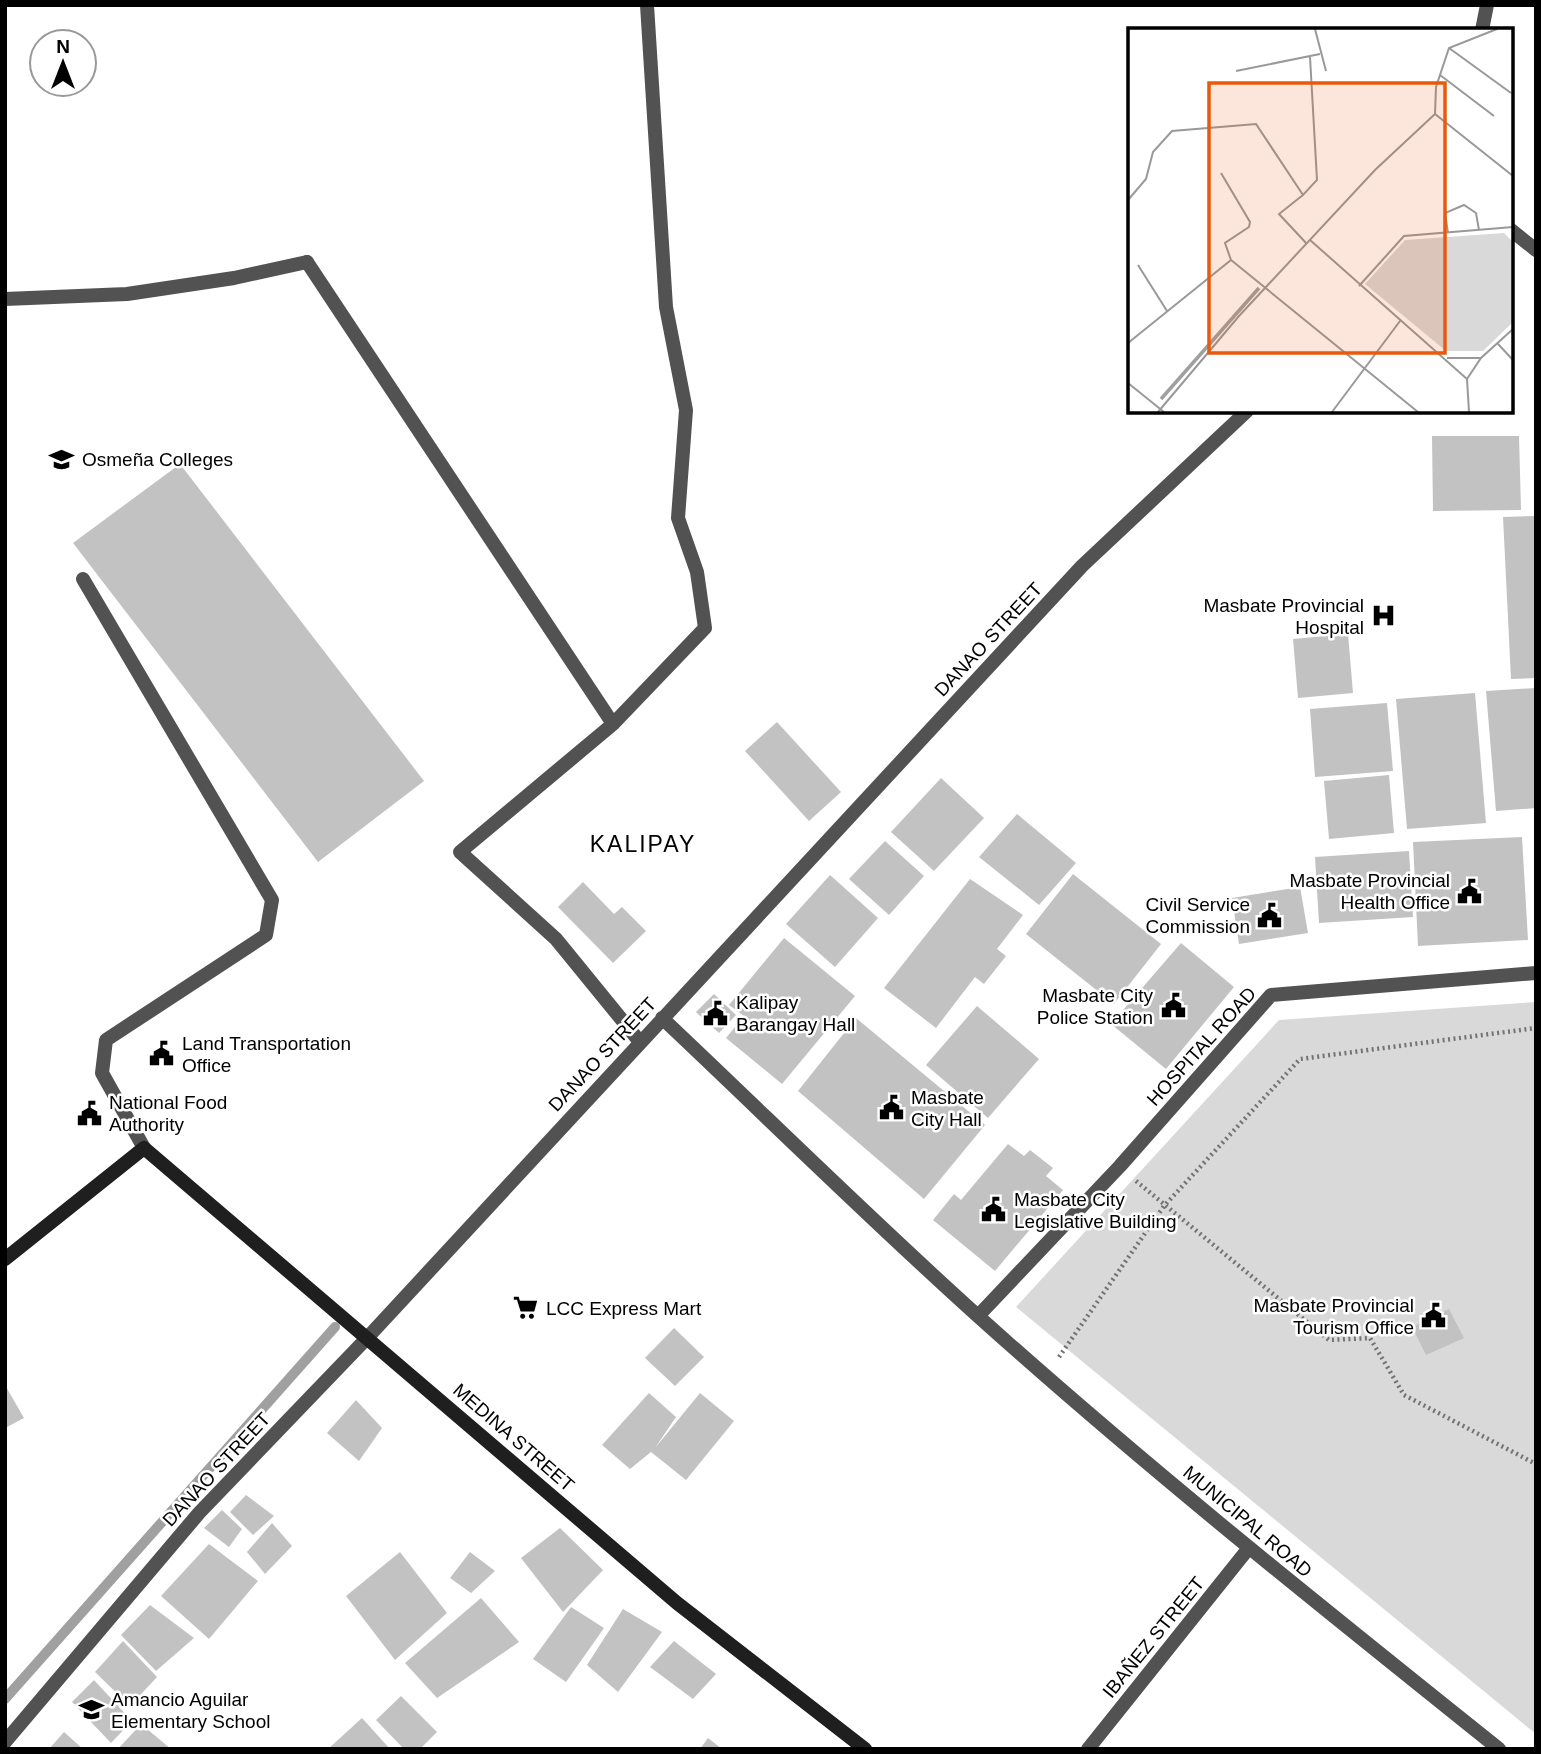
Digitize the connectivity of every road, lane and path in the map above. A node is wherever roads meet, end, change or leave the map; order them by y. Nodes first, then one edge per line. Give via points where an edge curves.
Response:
1 (647, 5) edge
2 (1488, 5) edge
3 (1482, 28) edge
4 (1513, 232) edge
5 (1536, 250) edge
6 (5, 299) edge
7 (1245, 413) edge
8 (83, 579) dead end
9 (613, 724) junction
10 (1536, 973) edge
11 (662, 1018) junction
12 (1536, 1028) edge
13 (639, 1042) junction
14 (144, 1148) junction
15 (1120, 1166) junction
16 (1164, 1206) junction
17 (5, 1259) edge
18 (978, 1316) junction
19 (368, 1337) junction
20 (1046, 1376) junction
21 (1536, 1464) edge
22 (1248, 1549) junction
23 (5, 1742) edge
24 (865, 1749) edge
25 (1088, 1749) edge
26 (1499, 1749) edge

1 - 9 street via 666,307 686,410 678,518 697,572 705,628
2 - 3 street
4 - 5 street
6 - 9 street via 127,294 307,262
7 - 11 street, DANAO STREET via 1082,566
8 - 14 street via 272,900 266,935 106,1040 102,1073
9 - 13 street via 460,852 556,939
10 - 15 street, HOSPITAL ROAD via 1271,995
11 - 13 street, DANAO STREET
11 - 18 street, MUNICIPAL ROAD
12 - 16 path via 1300,1059
13 - 19 street, DANAO STREET
14 - 17 street
14 - 19 street, MEDINA STREET
15 - 16 path
15 - 18 street, HOSPITAL ROAD
16 - 20 path
16 - 21 path via 1329,1340 1370,1338 1404,1395
18 - 20 street, MUNICIPAL ROAD
19 - 23 street, DANAO STREET via 199,1513
19 - 24 street, MEDINA STREET via 677,1603
20 - 22 street, MUNICIPAL ROAD
22 - 25 street, IBAÑEZ STREET
22 - 26 street, MUNICIPAL ROAD

